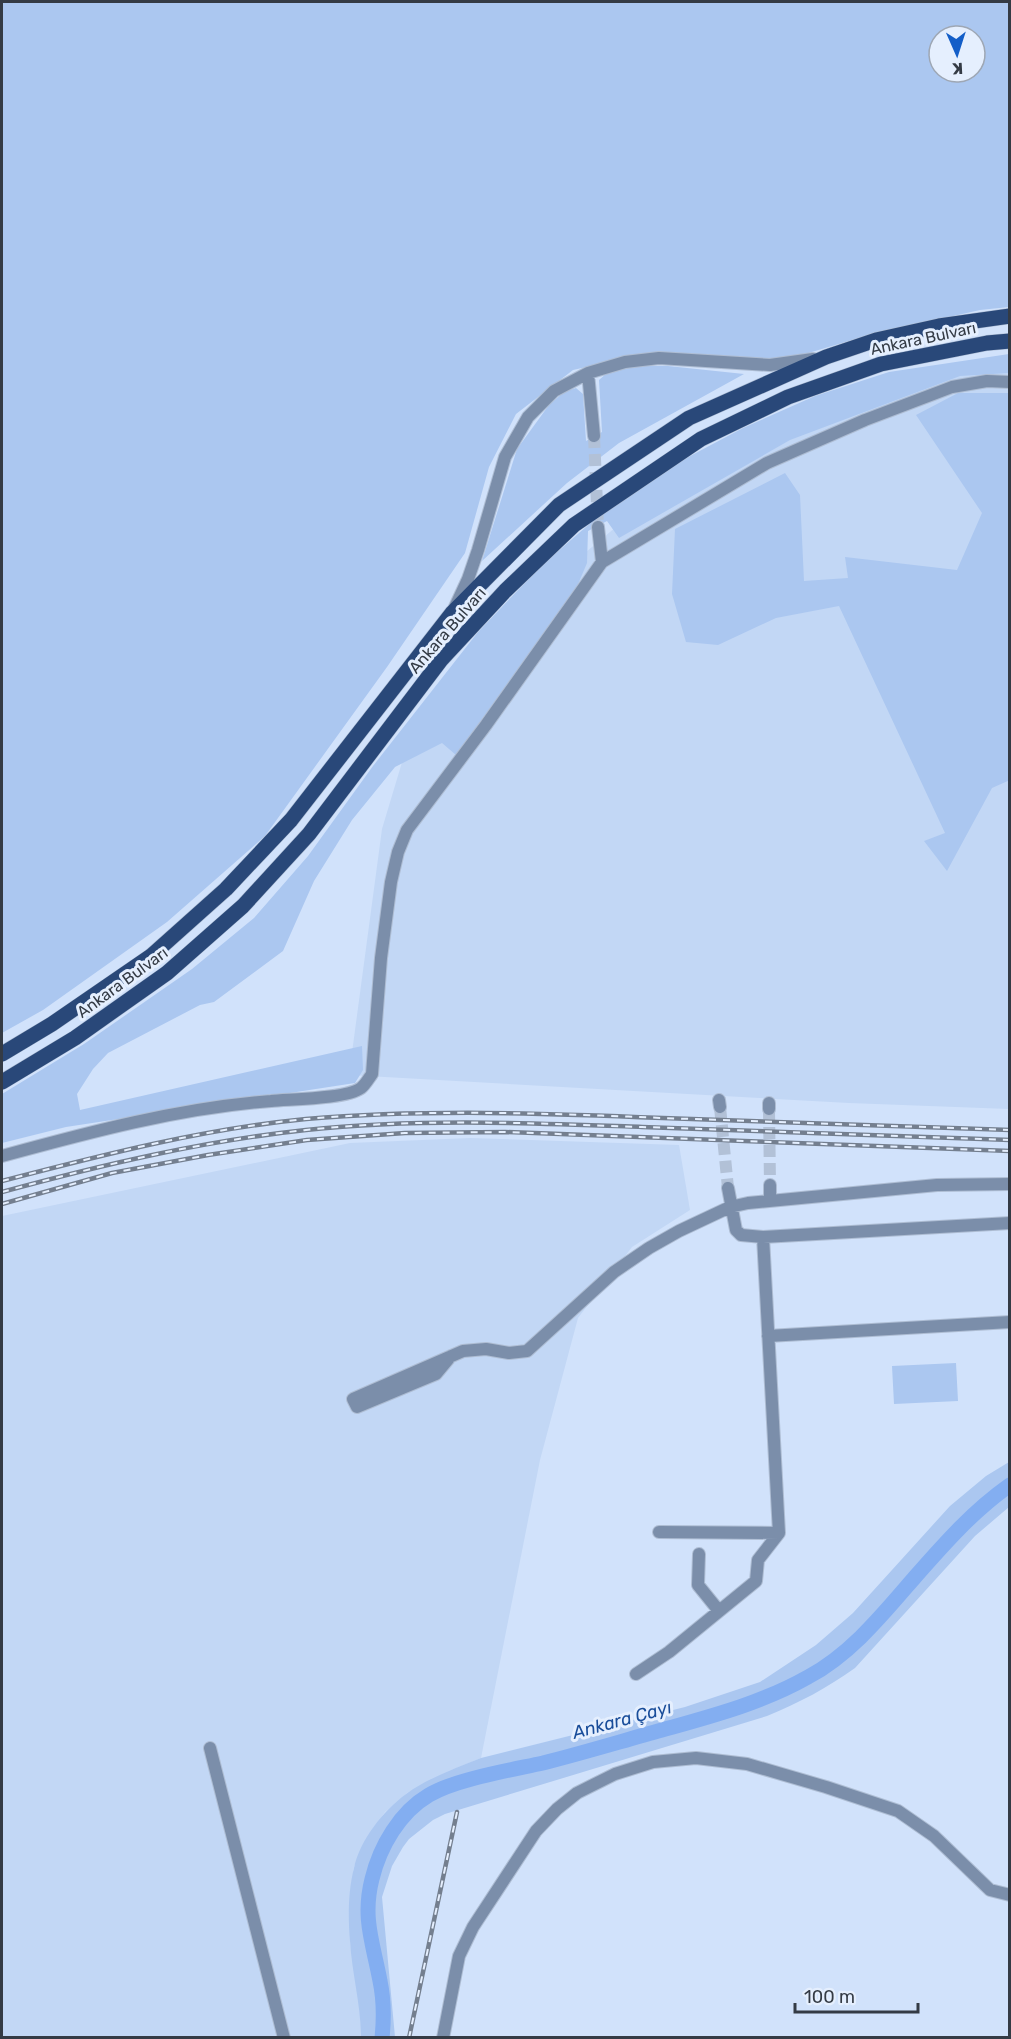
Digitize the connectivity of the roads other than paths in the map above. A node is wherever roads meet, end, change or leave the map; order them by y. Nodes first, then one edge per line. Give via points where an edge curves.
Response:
1 (1010, 316) edge
2 (1010, 341) edge
3 (826, 357) junction
4 (588, 372) junction
5 (1010, 382) edge
6 (594, 436) tunnel mouth
7 (598, 527) tunnel mouth
8 (602, 562) junction
9 (452, 613) junction
10 (2, 1054) edge
11 (2, 1082) edge
12 (2, 1156) edge
13 (1010, 1184) edge
14 (770, 1185) tunnel mouth
15 (728, 1188) tunnel mouth
16 (770, 1201) junction
17 (730, 1207) junction
18 (1010, 1223) edge
19 (763, 1237) junction
20 (1010, 1322) edge
21 (768, 1336) junction
22 (451, 1356) junction
23 (659, 1532) dead end
24 (779, 1533) junction
25 (699, 1554) dead end
26 (719, 1611) junction
27 (636, 1674) dead end
28 (210, 1748) dead end
29 (1010, 1895) edge
30 (284, 2037) edge
31 (443, 2037) edge

1 - 3 main road, Ankara Bulvarı via 876,340
2 - 11 main road, Ankara Bulvarı via 881,364 788,397 701,439 574,525 441,660 309,834 243,906 167,973 75,1038
3 - 4 street via 771,365 659,358
3 - 9 main road, Ankara Bulvarı via 689,418 559,505
4 - 6 street
4 - 9 street via 554,391 528,417 505,456 475,560
5 - 8 street via 952,387 843,429 767,463
7 - 8 street
8 - 12 street via 407,830 391,882 372,1074 360,1089 334,1096 195,1110
9 - 10 main road, Ankara Bulvarı via 291,820 226,889 151,956
13 - 16 street via 937,1185
14 - 16 street
15 - 17 street
16 - 17 street
17 - 19 street via 741,1235
17 - 22 street via 679,1231 622,1266 527,1350 509,1353 486,1349
18 - 19 street
19 - 21 street
20 - 21 street
21 - 24 street
22 - 22 street via 436,1374 357,1407 353,1399
23 - 24 street
24 - 26 street via 758,1560 756,1581
25 - 26 street via 698,1584
26 - 27 street
28 - 30 street
29 - 31 street via 990,1890 934,1836 898,1811 747,1764 696,1758 653,1762 615,1774 577,1793 536,1831 473,1927 459,1956

